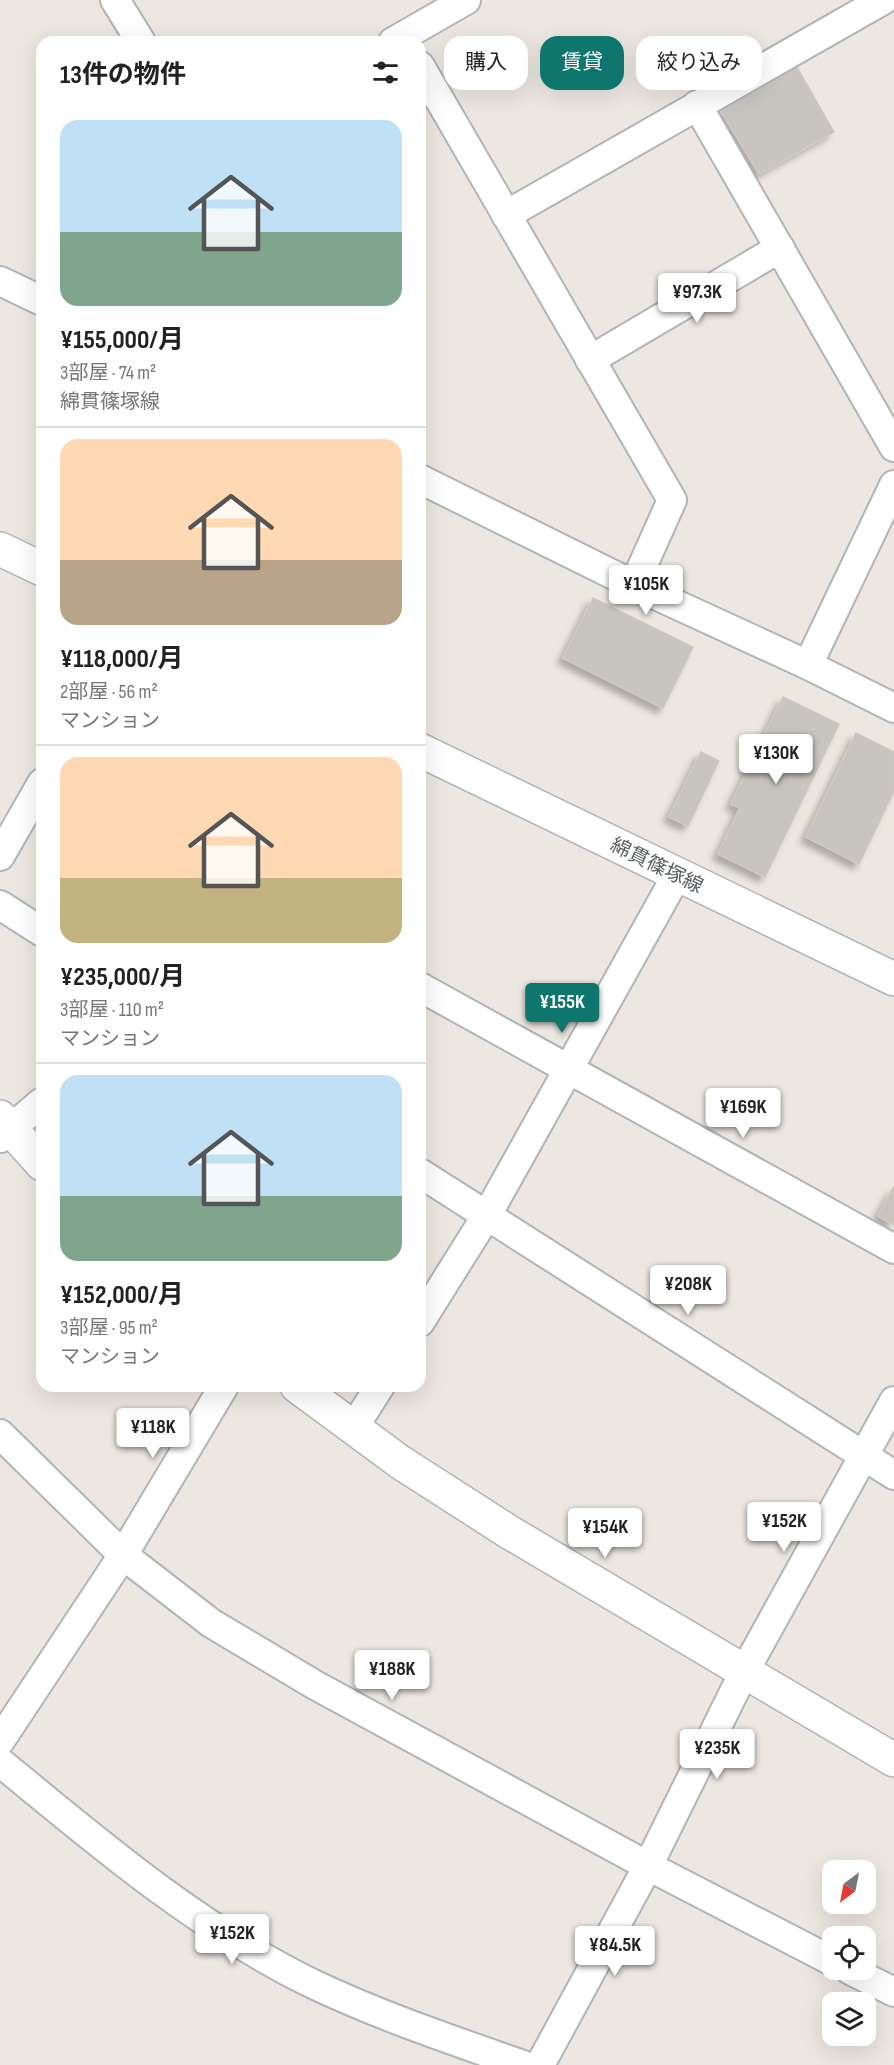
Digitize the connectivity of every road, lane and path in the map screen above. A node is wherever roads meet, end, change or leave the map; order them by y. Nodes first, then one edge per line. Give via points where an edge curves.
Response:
1 (115, 0) edge
2 (466, 0) edge
3 (883, 0) edge
4 (137, 36) edge
5 (407, 36) edge
6 (426, 76) edge
7 (697, 105) junction
8 (506, 215) junction
9 (780, 248) junction
10 (0, 281) edge
11 (36, 298) edge
12 (590, 360) junction
13 (894, 447) edge
14 (426, 482) edge
15 (894, 485) edge
16 (0, 549) edge
17 (36, 566) edge
18 (634, 585) junction
19 (808, 665) junction
20 (894, 708) edge
21 (426, 753) edge
22 (36, 793) edge
23 (0, 856) edge
24 (677, 875) junction
25 (0, 905) edge
26 (36, 928) edge
27 (894, 979) edge
28 (426, 990) edge
29 (569, 1069) junction
30 (36, 1106) edge
31 (3, 1127) edge
32 (36, 1158) edge
33 (426, 1177) edge
34 (487, 1215) junction
35 (894, 1249) edge
36 (426, 1312) edge
37 (220, 1392) edge
38 (305, 1392) edge
39 (376, 1392) edge
40 (894, 1401) edge
41 (354, 1427) junction
42 (0, 1434) edge
43 (864, 1455) junction
44 (894, 1474) edge
45 (123, 1556) junction
46 (744, 1672) junction
47 (0, 1741) edge
48 (894, 1760) edge
49 (0, 1762) edge
50 (648, 1866) junction
51 (822, 1956) edge
52 (870, 1980) edge
53 (894, 1992) edge
54 (523, 2065) edge
55 (540, 2065) edge

1 - 4 street
2 - 5 street
3 - 7 street
6 - 8 street
7 - 8 street
7 - 9 street
8 - 12 street
9 - 12 street
9 - 13 street
10 - 11 street
12 - 18 street via 672,500
14 - 18 street
15 - 19 street
16 - 17 street
18 - 19 street
19 - 20 street
21 - 24 street, 綿貫篠塚線
22 - 23 street
24 - 27 street, 綿貫篠塚線
24 - 29 street
25 - 26 street
28 - 29 street
29 - 34 street
29 - 35 street
30 - 31 street
31 - 32 street
33 - 34 street
34 - 36 street
34 - 43 street
37 - 45 street
38 - 41 street
39 - 41 street
40 - 43 street
41 - 46 street via 400,1462 509,1532
42 - 45 street
43 - 44 street
43 - 46 street
45 - 47 street
45 - 50 street via 211,1623 315,1685
46 - 48 street
46 - 50 street
49 - 54 street via 163,1892 253,1950 373,2012
50 - 51 street
50 - 55 street
52 - 53 street

